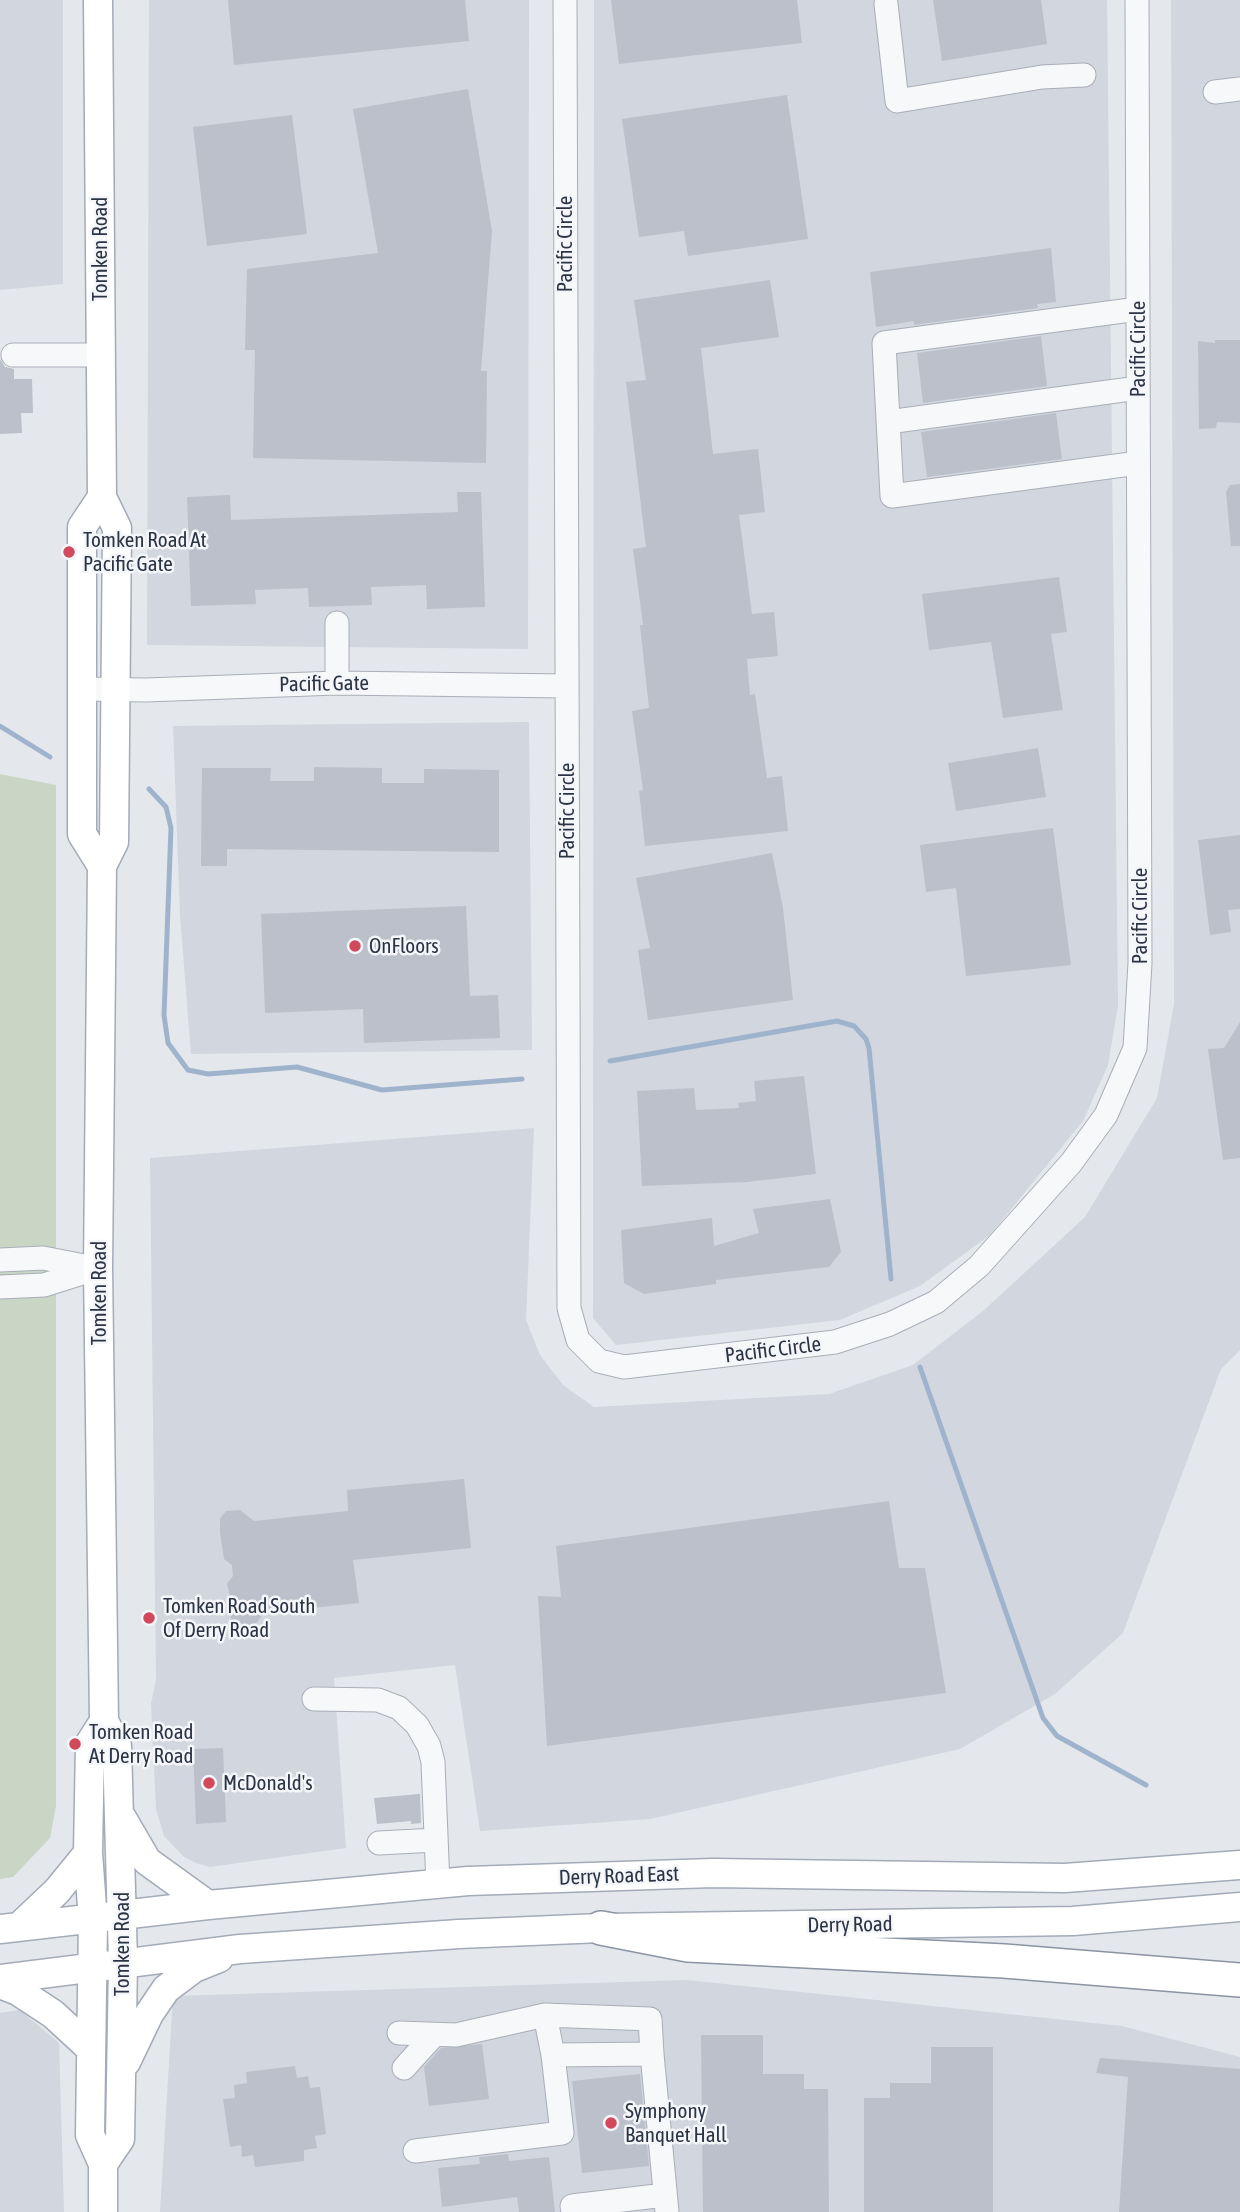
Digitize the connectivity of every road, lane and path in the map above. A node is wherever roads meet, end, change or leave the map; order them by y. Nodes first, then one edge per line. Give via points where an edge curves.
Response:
1 (99, 0) edge
2 (565, 0) edge
3 (1137, 0) edge
4 (886, 4) dead end
5 (1084, 75) dead end
6 (1240, 89) edge
7 (1215, 92) dead end
8 (1138, 309) junction
9 (13, 355) dead end
10 (101, 355) junction
11 (1138, 388) junction
12 (888, 422) junction
13 (1138, 463) junction
14 (102, 497) junction
15 (337, 623) dead end
16 (337, 683) junction
17 (566, 686) junction
18 (82, 689) junction
19 (115, 689) junction
20 (102, 866) junction
21 (0, 1260) edge
22 (98, 1268) junction
23 (0, 1287) edge
24 (314, 1699) dead end
25 (104, 1721) junction
26 (121, 1815) junction
27 (436, 1840) junction
28 (379, 1843) dead end
29 (88, 1853) junction
30 (1240, 1865) edge
31 (439, 1885) junction
32 (208, 1905) junction
33 (1240, 1908) edge
34 (122, 1917) junction
35 (93, 1920) junction
36 (9, 1928) edge
37 (601, 1928) junction
38 (240, 1949) junction
39 (123, 1962) junction
40 (92, 1966) junction
41 (1240, 1980) edge
42 (0, 1981) edge
43 (545, 2015) junction
44 (399, 2033) dead end
45 (433, 2036) junction
46 (90, 2048) junction
47 (652, 2054) junction
48 (553, 2055) junction
49 (404, 2068) dead end
50 (122, 2071) junction
51 (415, 2151) dead end
52 (103, 2164) junction
53 (666, 2204) edge
54 (103, 2212) edge
55 (573, 2212) edge

1 - 10 main road, Tomken Road
2 - 17 street, Pacific Circle
3 - 8 street, Pacific Circle
4 - 5 street via 897,101 1042,77
6 - 7 street
8 - 11 street, Pacific Circle
8 - 12 street via 884,343
9 - 10 street
10 - 14 main road, Tomken Road
11 - 12 street
11 - 13 street, Pacific Circle
12 - 13 street via 892,496
13 - 17 street, Pacific Circle via 1140,963 1135,1048 1107,1115 1032,1206 965,1277 936,1301 890,1324 835,1342 624,1367 599,1361 579,1340 569,1308
14 - 18 main road via 82,527
14 - 19 main road, Tomken Road via 117,528
15 - 16 street
16 - 17 street, Pacific Gate
16 - 19 street, Pacific Gate
18 - 19 street, Pacific Gate
18 - 20 main road via 82,834
19 - 20 main road, Tomken Road via 114,842
20 - 22 main road, Tomken Road
21 - 22 street via 43,1258
22 - 23 street via 44,1284
22 - 25 main road, Tomken Road
24 - 27 street via 378,1700 399,1708 417,1725 433,1762
25 - 26 main road, Tomken Road via 117,1746
25 - 29 main road, Tomken Road via 90,1743
26 - 32 main road via 147,1861
26 - 34 main road, Tomken Road
27 - 28 street
27 - 31 street
29 - 35 main road, Tomken Road
29 - 36 main road via 57,1891
30 - 31 main road, Derry Road East via 1065,1878 713,1873
31 - 32 main road, Derry Road East
32 - 34 main road, Derry Road East
33 - 37 main road, Derry Road via 1073,1922
34 - 35 main road, Derry Road East
34 - 39 main road, Tomken Road
35 - 36 main road, Derry Road East
35 - 40 main road, Tomken Road
37 - 38 main road, Derry Road
37 - 41 highway via 688,1945 1004,1961
38 - 39 main road
38 - 50 main road via 194,1968 166,1989
39 - 40 main road
39 - 50 main road, Tomken Road
40 - 42 main road
40 - 46 main road, Tomken Road
42 - 46 main road via 53,2014
43 - 45 street
43 - 47 street via 650,2019
43 - 48 street
44 - 45 street
45 - 49 street
46 - 52 main road, Tomken Road via 90,2134
47 - 48 street
47 - 53 street
48 - 51 street via 562,2133
50 - 52 main road, Tomken Road via 120,2139
52 - 54 main road, Tomken Road
53 - 55 street via 572,2207

